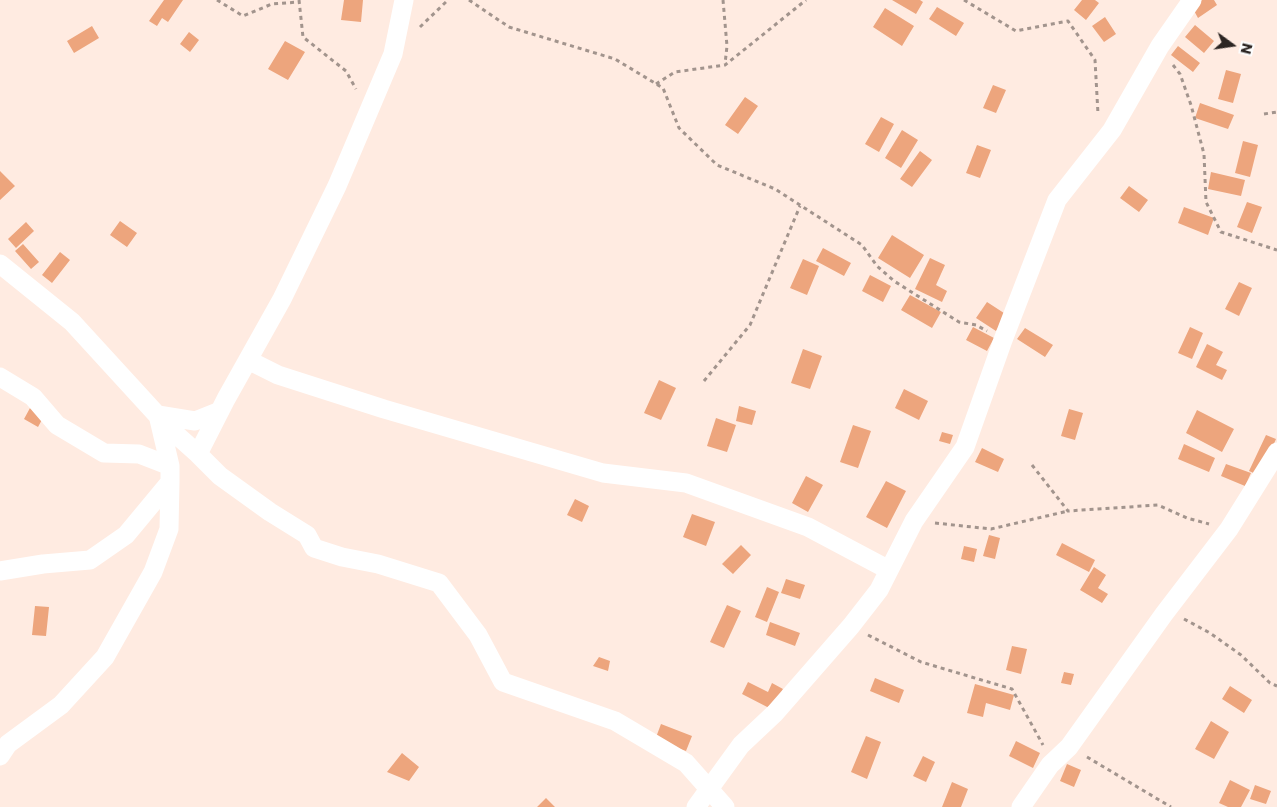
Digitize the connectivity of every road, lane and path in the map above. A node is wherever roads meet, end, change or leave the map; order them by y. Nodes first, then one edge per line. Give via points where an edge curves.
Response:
1 (217, 0) edge
2 (404, 0) edge
3 (469, 0) edge
4 (723, 0) edge
5 (806, 0) edge
6 (964, 0) edge
7 (1192, 0) edge
8 (299, 1) edge
9 (1160, 46) junction
10 (725, 65) junction
11 (656, 84) junction
12 (369, 111) junction
13 (1277, 112) edge
14 (1264, 114) dead end
15 (1100, 146) junction
16 (800, 206) junction
17 (1277, 250) edge
18 (0, 264) edge
19 (1003, 340) junction
20 (248, 360) junction
21 (0, 377) edge
22 (704, 382) dead end
23 (220, 411) junction
24 (158, 415) junction
25 (1277, 452) edge
26 (198, 454) junction
27 (1032, 465) dead end
28 (170, 474) junction
29 (1068, 511) junction
30 (914, 521) junction
31 (1229, 529) junction
32 (889, 570) junction
33 (0, 571) edge
34 (1164, 614) junction
35 (851, 626) junction
36 (1277, 686) edge
37 (1063, 753) junction
38 (0, 756) edge
39 (708, 791) junction
40 (696, 807) edge
41 (725, 807) edge
42 (1021, 807) edge
43 (1171, 807) edge

1 - 8 path via 243,16 272,4
2 - 12 street via 393,54
3 - 11 path via 509,26 615,59
4 - 10 path via 727,46
5 - 10 path
6 - 15 path via 1016,30 1068,21 1095,60
7 - 9 street
8 - 12 path via 303,37 346,71
9 - 15 street
9 - 17 path via 1180,74 1191,105 1204,154 1206,202 1222,232
10 - 11 path via 676,72
11 - 16 path via 663,88 679,128 717,165 775,189
12 - 20 street via 337,186
13 - 14 path
15 - 19 street via 1057,200
16 - 19 path via 862,245 877,266 894,281 959,322 976,324
16 - 22 path via 750,325
18 - 24 street via 72,322
19 - 30 street via 965,447
20 - 23 street
20 - 32 street via 278,375 366,404 603,473 686,483 808,527
21 - 28 street via 33,397 57,425 104,453 139,454
23 - 24 street via 195,421
23 - 26 street
24 - 26 street
24 - 28 street
25 - 31 street
26 - 39 street via 220,476 306,535 314,548 439,583 478,636 504,682 615,721 686,764
27 - 29 path
28 - 33 street via 126,535 90,560
28 - 38 street via 169,529 153,572 105,657 62,705 8,744
29 - 30 path via 991,529
29 - 31 path via 1158,505 1187,518
30 - 32 street
31 - 34 street
32 - 35 street via 879,590
34 - 36 path via 1181,617 1210,633
34 - 37 street
35 - 37 path via 921,662 1012,689 1047,752
35 - 39 street via 775,713 741,744
37 - 42 street via 1050,765
37 - 43 path via 1105,766
39 - 40 street
39 - 41 street

